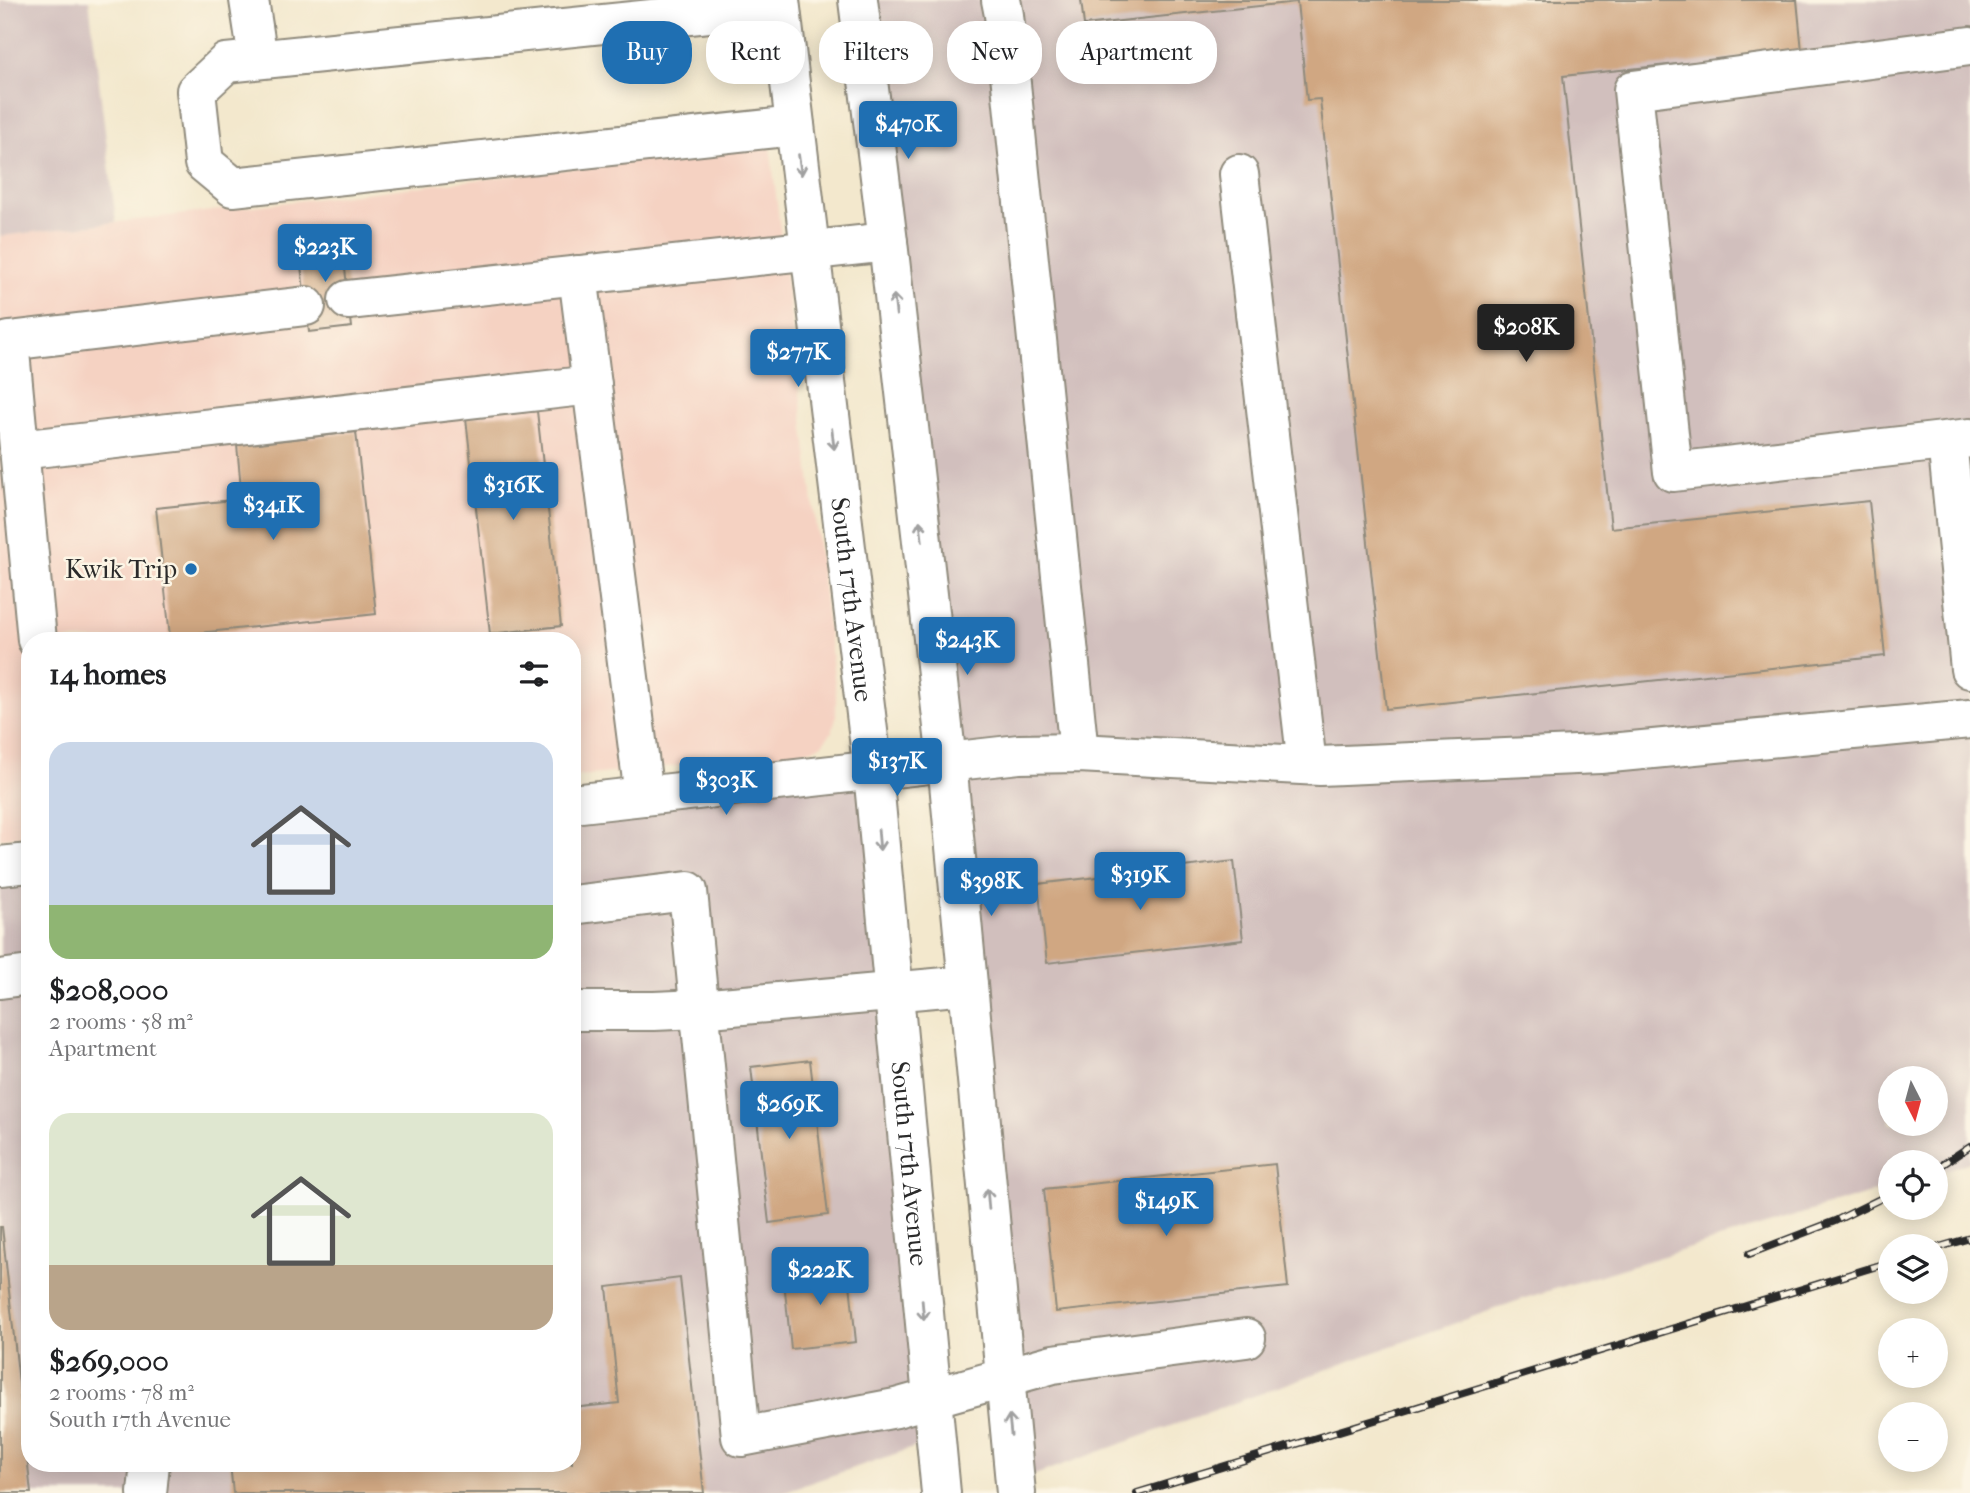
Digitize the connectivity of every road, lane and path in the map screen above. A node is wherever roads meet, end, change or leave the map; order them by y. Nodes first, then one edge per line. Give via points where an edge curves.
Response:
1 (249, 0) edge
2 (858, 0) edge
3 (1001, 0) edge
4 (780, 4) edge
5 (1970, 46) edge
6 (258, 59) junction
7 (795, 126) junction
8 (1238, 174) dead end
9 (888, 242) junction
10 (811, 249) junction
11 (578, 275) junction
12 (348, 300) dead end
13 (306, 306) dead end
14 (592, 385) junction
15 (1959, 439) edge
16 (19, 450) junction
17 (36, 632) edge
18 (1970, 669) edge
19 (1970, 719) edge
20 (1079, 753) junction
21 (947, 762) junction
22 (1307, 765) junction
23 (873, 772) junction
24 (644, 796) junction
25 (581, 803) edge
26 (21, 864) edge
27 (0, 866) edge
28 (581, 904) edge
29 (21, 976) edge
30 (0, 979) edge
31 (968, 985) junction
32 (893, 993) junction
33 (699, 1009) junction
34 (581, 1011) edge
35 (1245, 1338) dead end
36 (1005, 1376) junction
37 (932, 1398) junction
38 (149, 1472) edge
39 (147, 1493) edge
40 (942, 1493) edge
41 (1016, 1493) edge

1 - 6 main road
2 - 9 main road
3 - 20 main road
4 - 6 main road
4 - 7 main road, South 17th Avenue
5 - 15 main road via 1633,90 1673,472
6 - 7 main road via 226,63 196,91 204,163 233,187
7 -> 10 main road, South 17th Avenue
8 - 22 main road
9 - 10 main road
21 -> 9 main road
10 - 11 main road
10 -> 23 main road, South 17th Avenue
11 - 12 main road
11 - 14 main road
13 - 16 main road via 9,341
14 - 16 main road
14 - 24 main road
15 - 18 main road
16 - 17 main road
19 - 22 main road via 1600,754
20 - 21 main road
20 - 22 main road
21 - 23 main road
21 - 31 main road
23 - 24 main road
23 -> 32 main road, South 17th Avenue
24 - 25 main road
26 - 27 main road
28 - 33 main road via 688,891
29 - 30 main road
31 - 32 main road
36 -> 31 main road
32 - 33 main road
32 -> 37 main road, South 17th Avenue
33 - 34 main road
33 - 37 main road via 741,1437
35 - 36 main road via 1069,1361
36 - 37 main road
41 -> 36 main road
37 - 40 main road, South 17th Avenue
38 - 39 main road

